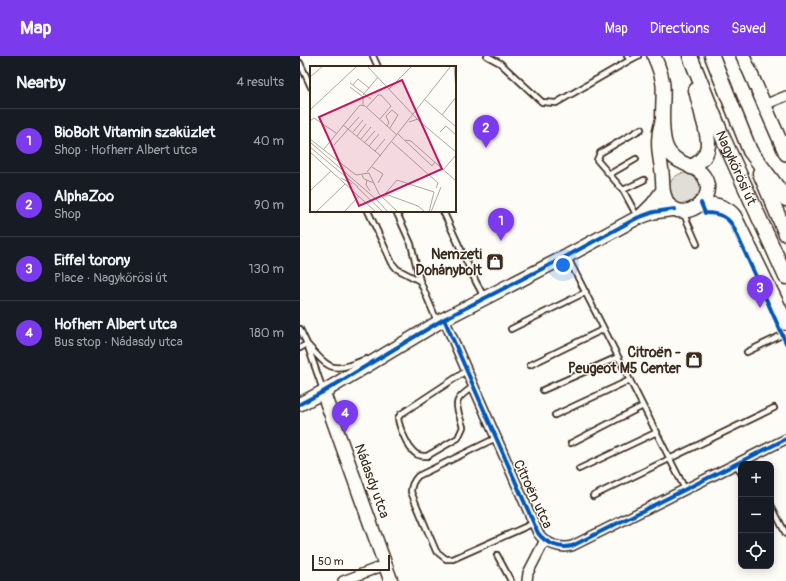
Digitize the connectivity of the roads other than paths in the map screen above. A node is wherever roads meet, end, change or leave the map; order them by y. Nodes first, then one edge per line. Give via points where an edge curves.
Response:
1 (374, 56) edge
2 (487, 56) edge
3 (638, 56) edge
4 (654, 56) edge
5 (689, 56) edge
6 (712, 56) edge
7 (743, 56) edge
8 (629, 58) edge
9 (300, 63) edge
10 (378, 66) edge
11 (310, 84) edge
12 (786, 96) edge
13 (764, 105) junction
14 (662, 121) junction
15 (641, 129) dead end
16 (750, 151) junction
17 (786, 154) edge
18 (636, 159) dead end
19 (690, 167) junction
20 (610, 174) junction
21 (644, 180) dead end
22 (663, 187) junction
23 (623, 190) junction
24 (786, 199) edge
25 (701, 204) junction
26 (679, 210) junction
27 (368, 212) edge
28 (396, 212) edge
29 (443, 212) edge
30 (639, 217) junction
31 (786, 234) edge
32 (697, 244) dead end
33 (568, 256) junction
34 (786, 277) edge
35 (420, 281) junction
36 (586, 292) junction
37 (485, 299) junction
38 (441, 321) junction
39 (786, 324) edge
40 (300, 329) edge
41 (511, 329) dead end
42 (604, 329) junction
43 (786, 333) edge
44 (307, 344) junction
45 (300, 348) edge
46 (747, 352) dead end
47 (382, 357) junction
48 (618, 357) junction
49 (530, 365) dead end
50 (466, 371) junction
51 (630, 380) junction
52 (474, 387) junction
53 (543, 390) dead end
54 (323, 392) junction
55 (300, 404) edge
56 (643, 406) junction
57 (774, 408) dead end
58 (555, 415) dead end
59 (657, 432) junction
60 (496, 438) junction
61 (786, 439) edge
62 (571, 443) dead end
63 (670, 458) junction
64 (736, 464) junction
65 (738, 468) edge
66 (579, 470) dead end
67 (685, 489) junction
68 (593, 496) dead end
69 (774, 511) edge
70 (534, 523) junction
71 (786, 534) edge
72 (545, 540) junction
73 (497, 555) dead end
74 (385, 565) junction
75 (343, 581) edge
76 (391, 581) edge
77 (511, 581) edge
78 (527, 581) edge

1 - 10 lane
2 - 8 lane via 500,63 542,102 556,103
3 - 8 lane
4 - 14 street via 662,84
5 - 19 main road via 708,139 704,157
5 - 34 main road, Nagykőrösi út
6 - 16 main road
7 - 13 street
9 - 11 lane
12 - 13 street
13 - 17 street
14 - 19 street via 667,150 677,161
14 - 22 street via 658,148
15 - 20 lane via 600,153 597,160
16 - 24 main road
16 - 31 main road, Nagykőrösi út
18 - 20 lane
19 - 22 street via 680,167 672,171
19 - 25 street via 701,172 707,184 705,198
20 - 23 lane
21 - 23 lane
22 - 26 street via 667,201
22 - 30 street via 653,204
23 - 30 lane
25 - 26 street via 695,208
25 - 39 main road via 719,206 734,216
26 - 30 street
26 - 32 lane
27 - 35 lane via 392,263 397,269
28 - 35 lane via 411,244
29 - 37 lane
30 - 33 street
33 - 36 lane
33 - 37 street
35 - 38 lane
36 - 41 lane
36 - 42 lane
37 - 38 street
38 - 47 street
38 - 50 street, Citroën utca
40 - 44 lane
42 - 48 lane
42 - 49 lane
43 - 46 lane
44 - 45 lane
44 - 47 lane via 322,362 336,368 346,368 370,358
44 - 54 lane
47 - 54 street
48 - 51 lane
48 - 53 lane
50 - 52 street, Citroën utca
50 - 52 lane via 398,418 398,425 416,454 427,456 458,438 463,427 457,400
51 - 56 lane
51 - 58 lane
52 - 60 street, Citroën utca
54 - 55 street
54 - 74 street, Nádasdy utca
56 - 59 lane
56 - 62 lane
57 - 63 lane
59 - 63 lane
59 - 66 lane
60 - 70 street, Citroën utca
60 - 70 lane via 414,480 411,492 436,552 446,559 453,559
61 - 64 street, Citroën utca
63 - 67 lane
63 - 68 lane
64 - 65 lane
64 - 67 street, Citroën utca
67 - 72 street, Citroën utca via 572,546 561,547
69 - 71 lane
70 - 72 street, Citroën utca via 538,533
72 - 78 street via 528,573
73 - 77 lane
74 - 75 street
74 - 76 street, Nádasdy utca

